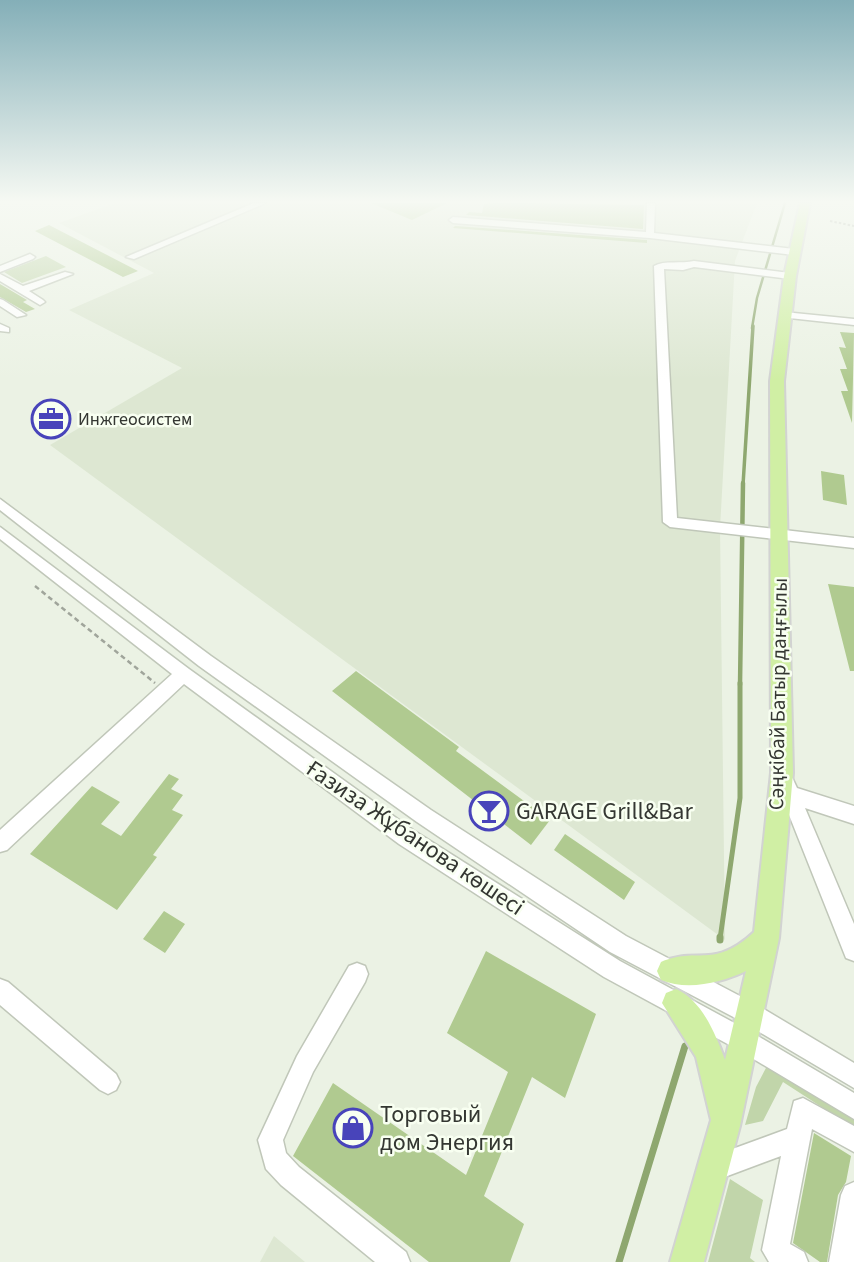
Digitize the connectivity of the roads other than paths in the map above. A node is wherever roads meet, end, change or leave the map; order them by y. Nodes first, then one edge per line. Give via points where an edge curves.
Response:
1 (18, 262) edge
2 (792, 262) edge
3 (0, 269) edge
4 (68, 274) dead end
5 (790, 276) junction
6 (0, 277) edge
7 (22, 290) junction
8 (0, 302) edge
9 (40, 302) dead end
10 (21, 315) dead end
11 (784, 315) junction
12 (854, 322) edge
13 (0, 503) edge
14 (0, 532) edge
15 (779, 534) junction
16 (854, 543) edge
17 (183, 674) junction
18 (786, 784) junction
19 (854, 815) edge
20 (424, 816) junction
21 (406, 837) junction
22 (0, 843) edge
23 (766, 938) junction
24 (854, 950) edge
25 (670, 971) junction
26 (357, 974) dead end
27 (0, 990) edge
28 (676, 1003) junction
29 (746, 1027) junction
30 (854, 1076) edge
31 (108, 1082) dead end
32 (854, 1107) edge
33 (725, 1126) junction
34 (797, 1138) junction
35 (854, 1140) edge
36 (713, 1168) junction
37 (854, 1195) edge
38 (396, 1262) edge
39 (687, 1262) edge
40 (794, 1262) edge
41 (844, 1262) edge

1 - 3 street
2 - 5 main road, Сәңкібай Батыр даңғылы
4 - 7 street
5 - 11 main road, Сәңкібай Батыр даңғылы
5 - 15 street via 694,264 659,266 670,522
6 - 7 street
7 - 9 street
8 - 10 street
11 - 12 street
11 - 15 main road, Сәңкібай Батыр даңғылы via 777,381
13 - 20 street, Ғазиза Жұбанова көшесі via 205,662
14 - 17 street, Ғазиза Жұбанова көшесі
15 - 16 street
15 - 18 main road, Сәңкібай Батыр даңғылы
17 - 21 street, Ғазиза Жұбанова көшесі
17 - 22 street
18 - 19 street
18 - 23 main road, Сәңкібай Батыр даңғылы
18 - 24 street
20 - 21 street
20 - 25 street, Ғазиза Жұбанова көшесі via 618,944
21 - 28 street, Ғазиза Жұбанова көшесі via 612,969
23 - 25 main road via 749,956 722,968
23 - 29 main road, Сәңкібай Батыр даңғылы
25 - 29 street, Ғазиза Жұбанова көшесі
26 - 38 street via 305,1064 270,1140 275,1160 290,1176
27 - 31 street
28 - 29 street, Ғазиза Жұбанова көшесі
28 - 33 main road via 697,1027 710,1054
29 - 30 street, Ғазиза Жұбанова көшесі
29 - 32 street, Ғазиза Жұбанова көшесі
29 - 33 main road, Сәңкібай Батыр даңғылы
33 - 36 main road, Сәңкібай Батыр даңғылы
34 - 35 street via 803,1110
34 - 36 street
34 - 40 street via 775,1250
36 - 39 main road, Сәңкібай Батыр даңғылы
37 - 41 street

